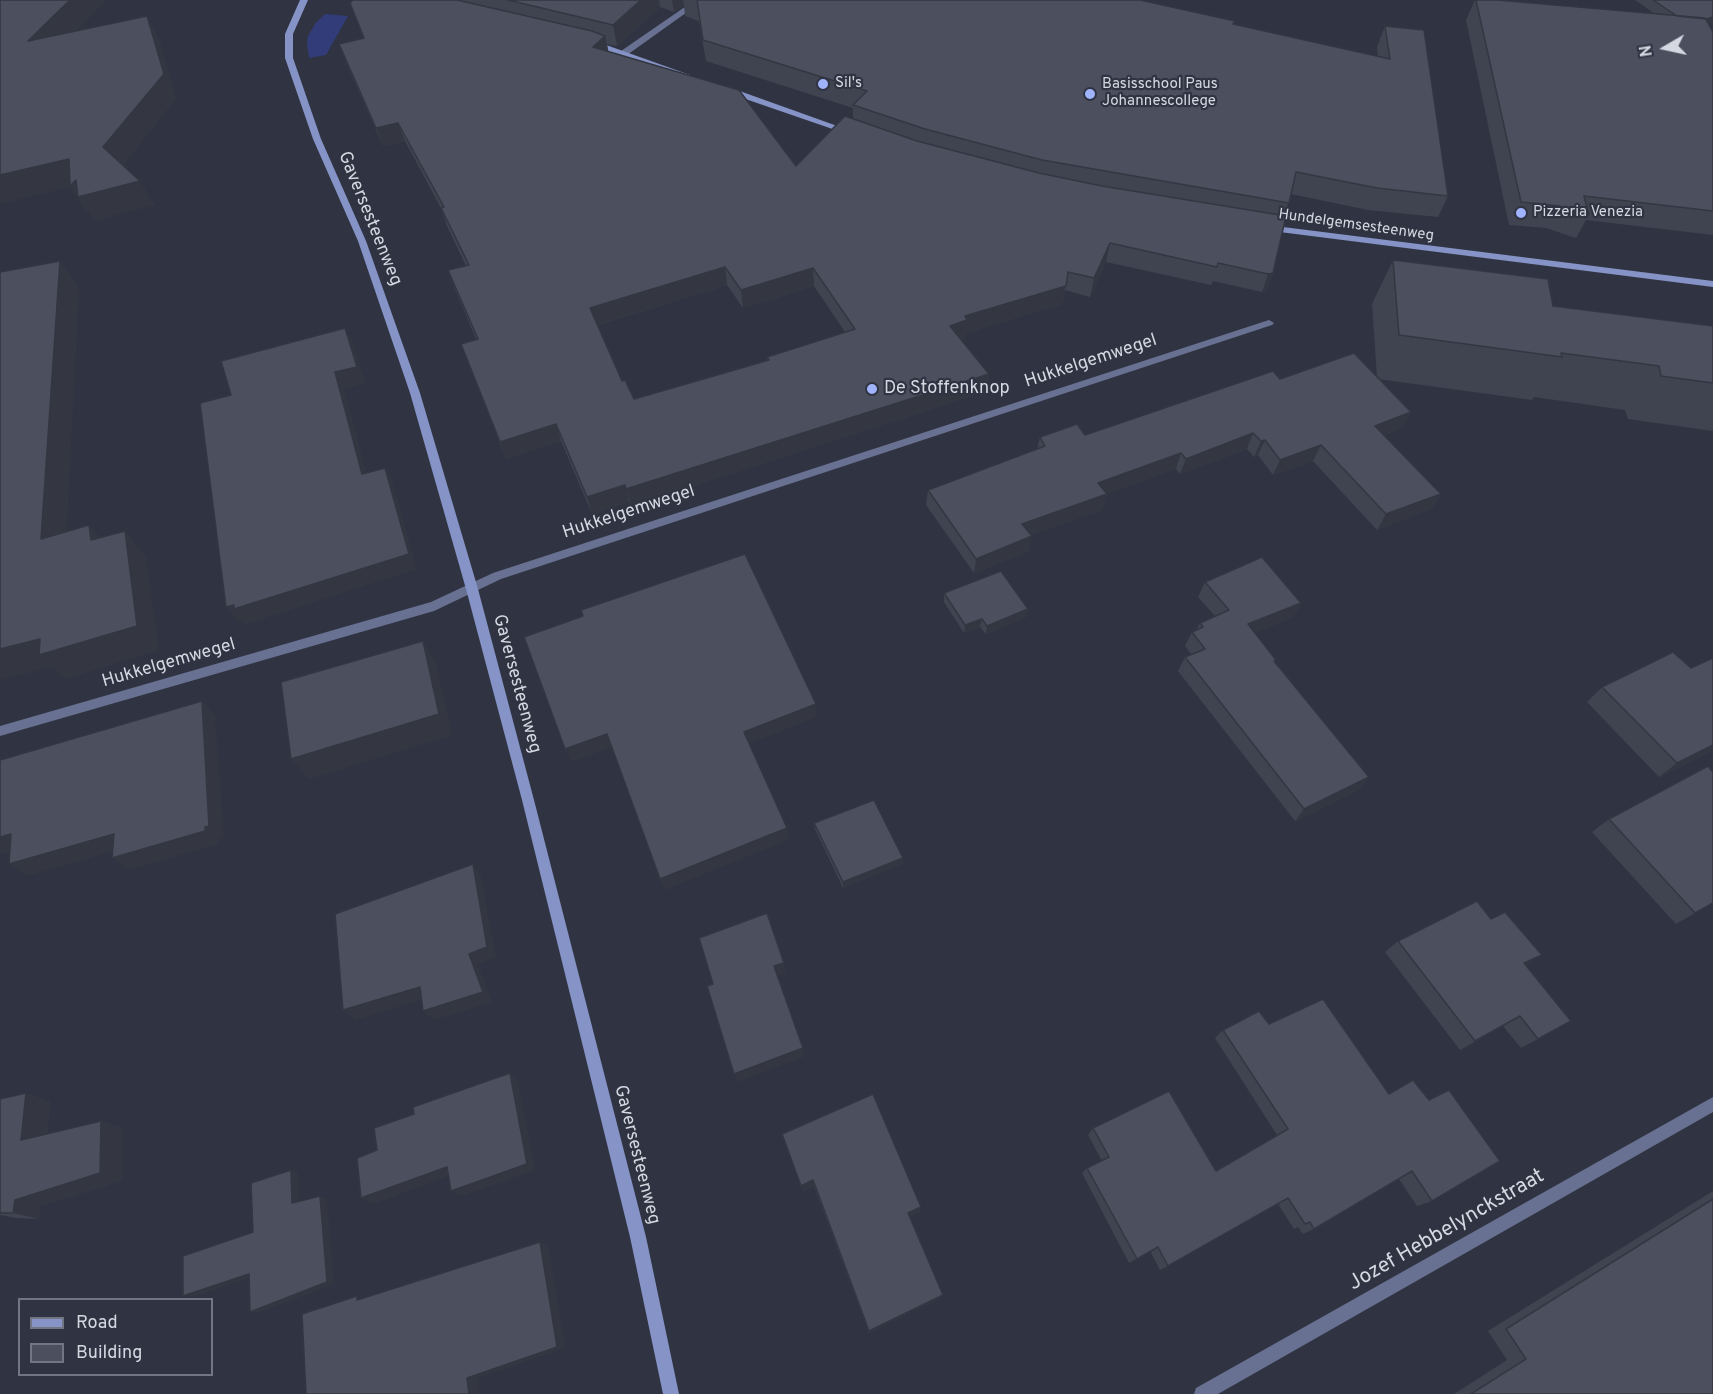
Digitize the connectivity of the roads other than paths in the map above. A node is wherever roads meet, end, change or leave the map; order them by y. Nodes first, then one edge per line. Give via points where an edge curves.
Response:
1 (304, 0) edge
2 (700, 0) edge
3 (578, 40) edge
4 (624, 53) junction
5 (692, 78) edge
6 (722, 88) edge
7 (857, 135) edge
8 (1258, 226) edge
9 (1713, 284) edge
10 (1269, 323) dead end
11 (471, 589) junction
12 (0, 731) edge
13 (1713, 1104) edge
14 (671, 1394) edge
15 (1202, 1394) edge

1 - 11 street, Gaversesteenweg via 289,34 289,58 317,139 362,240 415,393
2 - 4 street
3 - 4 street
4 - 5 street
6 - 7 street
8 - 9 street, Hundelgemsesteenweg
10 - 11 street, Hukkelgemwegel via 497,576
11 - 12 street, Hukkelgemwegel via 434,606
11 - 14 street, Gaversesteenweg via 629,1202
13 - 15 street, Jozef Hebbelynckstraat

